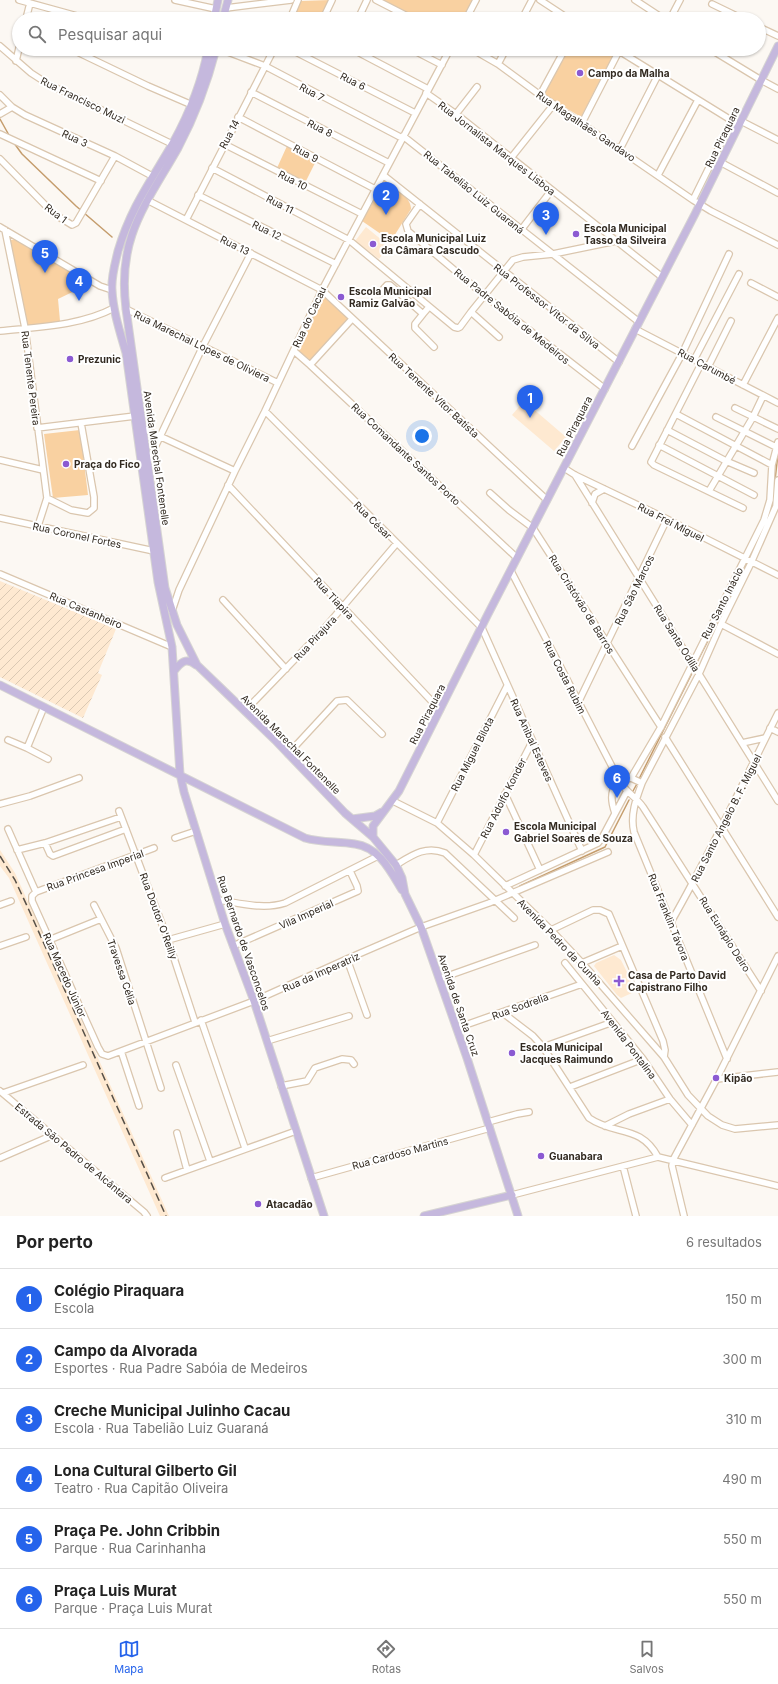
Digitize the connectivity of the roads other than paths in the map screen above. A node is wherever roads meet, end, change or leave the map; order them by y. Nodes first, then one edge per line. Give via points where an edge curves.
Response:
1 (19, 0) edge
2 (175, 0) edge
3 (218, 0) edge
4 (228, 0) edge
5 (291, 0) edge
6 (298, 0) edge
7 (332, 0) edge
8 (367, 0) edge
9 (376, 0) edge
10 (476, 0) edge
11 (532, 0) edge
12 (540, 0) edge
13 (636, 0) edge
14 (680, 0) edge
15 (30, 3) junction
16 (712, 4) dead end
17 (226, 8) junction
18 (216, 10) joint
19 (28, 12) edge
20 (63, 12) edge
21 (225, 12) edge
22 (293, 12) edge
23 (327, 12) edge
24 (361, 12) edge
25 (399, 12) edge
26 (470, 12) edge
27 (526, 12) edge
28 (558, 12) edge
29 (654, 12) edge
30 (674, 12) edge
31 (729, 12) edge
32 (766, 30) edge
33 (778, 36) edge
34 (0, 46) edge
35 (778, 46) edge
36 (17, 56) edge
37 (86, 56) edge
38 (206, 56) edge
39 (214, 56) edge
40 (239, 56) edge
41 (270, 56) edge
42 (304, 56) edge
43 (364, 56) edge
44 (425, 56) edge
45 (446, 56) edge
46 (484, 56) edge
47 (502, 56) edge
48 (561, 56) edge
49 (614, 56) edge
50 (627, 56) edge
51 (722, 56) edge
52 (16, 61) junction
53 (498, 64) junction
54 (442, 65) junction
55 (265, 66) junction
56 (658, 75) junction
57 (761, 80) junction
58 (477, 87) dead end
59 (778, 89) edge
60 (427, 91) junction
61 (251, 92) junction
62 (0, 95) edge
63 (540, 95) junction
64 (698, 100) junction
65 (192, 104) junction
66 (554, 104) junction
67 (12, 107) junction
68 (415, 113) junction
69 (0, 114) edge
70 (456, 114) junction
71 (238, 118) junction
72 (732, 121) junction
73 (582, 123) junction
74 (740, 123) junction
75 (0, 134) edge
76 (403, 137) junction
77 (778, 140) edge
78 (172, 144) junction
79 (224, 144) junction
80 (620, 149) junction
81 (115, 156) junction
82 (511, 158) junction
83 (0, 160) edge
84 (720, 162) junction
85 (389, 164) junction
86 (212, 168) junction
87 (382, 175) junction
88 (658, 175) junction
89 (152, 176) junction
90 (101, 181) junction
91 (375, 189) junction
92 (551, 191) junction
93 (778, 194) edge
94 (198, 195) junction
95 (147, 200) junction
96 (696, 202) junction
97 (420, 204) junction
98 (362, 214) junction
99 (186, 220) junction
100 (2, 229) edge
101 (521, 230) junction
102 (348, 240) junction
103 (616, 241) junction
104 (778, 245) edge
105 (251, 253) junction
106 (553, 254) junction
107 (728, 254) dead end
108 (336, 264) junction
109 (124, 269) junction
110 (503, 271) junction
111 (738, 274) dead end
112 (662, 277) junction
113 (751, 283) dead end
114 (112, 290) junction
115 (322, 290) junction
116 (380, 293) dead end
117 (484, 295) junction
118 (778, 297) edge
119 (429, 306) junction
120 (114, 308) junction
121 (126, 309) junction
122 (471, 312) junction
123 (423, 314) junction
124 (778, 318) edge
125 (352, 319) junction
126 (731, 321) dead end
127 (637, 326) junction
128 (25, 328) junction
129 (0, 331) edge
130 (499, 337) dead end
131 (203, 346) junction
132 (434, 347) dead end
133 (294, 351) junction
134 (682, 354) junction
135 (694, 360) junction
136 (619, 362) junction
137 (310, 364) junction
138 (701, 364) junction
139 (708, 367) junction
140 (278, 383) junction
141 (743, 386) junction
142 (605, 389) junction
143 (763, 396) junction
144 (778, 403) edge
145 (735, 408) dead end
146 (265, 411) junction
147 (676, 414) junction
148 (135, 416) junction
149 (716, 417) dead end
150 (753, 417) junction
151 (81, 423) junction
152 (37, 428) junction
153 (142, 428) junction
154 (778, 429) edge
155 (667, 430) junction
156 (744, 432) junction
157 (159, 436) junction
158 (659, 445) junction
159 (777, 445) edge
160 (632, 446) dead end
161 (735, 446) junction
162 (0, 460) edge
163 (726, 461) junction
164 (147, 465) junction
165 (772, 465) junction
166 (564, 468) junction
167 (43, 470) junction
168 (235, 471) junction
169 (754, 473) dead end
170 (574, 475) junction
171 (718, 476) junction
172 (778, 480) edge
173 (228, 485) junction
174 (604, 489) junction
175 (709, 491) junction
176 (490, 493) dead end
177 (754, 495) dead end
178 (46, 498) junction
179 (547, 500) junction
180 (592, 503) junction
181 (777, 504) edge
182 (743, 508) dead end
183 (667, 519) junction
184 (1, 520) edge
185 (38, 526) junction
186 (533, 528) junction
187 (397, 543) junction
188 (154, 551) junction
189 (517, 558) junction
190 (748, 561) junction
191 (511, 571) junction
192 (0, 574) edge
193 (778, 576) edge
194 (639, 578) junction
195 (165, 588) junction
196 (179, 590) junction
197 (223, 600) dead end
198 (343, 607) junction
199 (172, 611) junction
200 (721, 624) junction
201 (482, 628) junction
202 (185, 644) junction
203 (607, 645) junction
204 (172, 647) junction
205 (778, 654) edge
206 (197, 665) junction
207 (286, 668) junction
208 (695, 668) junction
209 (174, 671) junction
210 (0, 685) edge
211 (507, 686) junction
212 (578, 703) junction
213 (44, 707) junction
214 (440, 710) junction
215 (245, 711) junction
216 (778, 713) edge
217 (661, 727) junction
218 (770, 728) junction
219 (778, 732) edge
220 (382, 734) dead end
221 (665, 737) junction
222 (766, 738) junction
223 (8, 740) dead end
224 (532, 742) junction
225 (742, 743) junction
226 (26, 748) junction
227 (288, 754) junction
228 (48, 759) dead end
229 (754, 764) junction
230 (180, 774) junction
231 (80, 778) dead end
232 (632, 778) junction
233 (196, 782) junction
234 (620, 782) junction
235 (640, 782) junction
236 (184, 792) junction
237 (505, 794) junction
238 (631, 795) junction
239 (393, 801) junction
240 (778, 801) edge
241 (0, 804) edge
242 (384, 811) junction
243 (615, 813) junction
244 (352, 818) junction
245 (437, 823) junction
246 (720, 827) junction
247 (8, 829) dead end
248 (126, 829) junction
249 (196, 831) junction
250 (174, 838) dead end
251 (375, 838) junction
252 (45, 843) junction
253 (154, 848) dead end
254 (17, 850) junction
255 (582, 851) junction
256 (608, 852) dead end
257 (376, 853) junction
258 (137, 855) junction
259 (474, 855) junction
260 (396, 865) junction
261 (540, 870) junction
262 (350, 871) junction
263 (693, 884) junction
264 (505, 886) junction
265 (36, 892) junction
266 (405, 894) junction
267 (511, 894) junction
268 (218, 900) junction
269 (497, 900) junction
270 (11, 901) dead end
271 (94, 904) dead end
272 (0, 905) edge
273 (778, 917) edge
274 (514, 918) dead end
275 (101, 919) junction
276 (671, 922) junction
277 (225, 924) junction
278 (421, 927) junction
279 (551, 930) junction
280 (26, 937) dead end
281 (49, 940) junction
282 (168, 940) junction
283 (535, 945) dead end
284 (0, 946) edge
285 (233, 946) junction
286 (622, 946) junction
287 (778, 956) edge
288 (347, 959) junction
289 (565, 963) dead end
290 (582, 963) junction
291 (440, 979) junction
292 (582, 984) junction
293 (761, 990) junction
294 (254, 1001) junction
295 (504, 1013) junction
296 (367, 1015) dead end
297 (349, 1016) dead end
298 (198, 1021) junction
299 (613, 1022) junction
300 (457, 1028) junction
301 (146, 1041) junction
302 (267, 1041) junction
303 (543, 1048) junction
304 (121, 1051) junction
305 (107, 1056) joint
306 (664, 1057) junction
307 (643, 1059) junction
308 (727, 1059) junction
309 (354, 1064) dead end
310 (83, 1065) dead end
311 (176, 1065) dead end
312 (778, 1072) edge
313 (717, 1079) junction
314 (281, 1086) junction
315 (570, 1087) junction
316 (161, 1088) dead end
317 (1, 1092) edge
318 (670, 1099) junction
319 (139, 1106) dead end
320 (700, 1111) junction
321 (528, 1112) dead end
322 (778, 1124) edge
323 (489, 1125) junction
324 (692, 1125) junction
325 (605, 1126) junction
326 (296, 1131) junction
327 (177, 1133) dead end
328 (53, 1135) junction
329 (245, 1148) junction
330 (658, 1157) junction
331 (0, 1158) edge
332 (673, 1160) junction
333 (210, 1161) junction
334 (623, 1166) junction
335 (187, 1170) junction
336 (165, 1178) dead end
337 (311, 1178) junction
338 (778, 1186) edge
339 (512, 1195) junction
340 (146, 1216) edge
341 (324, 1216) edge
342 (424, 1216) edge
343 (518, 1216) edge
344 (636, 1216) edge
345 (684, 1216) edge

1 - 15 street
2 - 18 street
3 - 18 main road
4 - 17 main road
5 - 17 street
6 - 22 street
7 - 23 street
8 - 24 street
9 - 25 street
10 - 26 street
11 - 27 street
12 - 28 street
13 - 29 street
14 - 30 street
15 - 19 street
15 - 20 street
16 - 31 street
17 - 21 main road
32 - 33 street
34 - 52 street, Rua Francisco Muzi
35 - 57 main road, Rua Piraquara
36 - 52 street
37 - 65 street
38 - 65 main road, Avenida Marechal Fontenelle
39 - 95 main road, Avenida Marechal Fontenelle via 196,111
40 - 55 street, Rua 7
41 - 55 street, Rua 14
42 - 68 street, Rua 6
43 - 60 street, Rua Jornalista Marques Lisboa
44 - 54 street
45 - 54 street, Rua do Cacau
46 - 53 street, Rua Magalhães Gandavo
47 - 53 street
48 - 63 street
49 - 73 street
50 - 56 street
51 - 57 street
52 - 78 street, Rua Francisco Muzi via 48,84
53 - 63 street, Rua Magalhães Gandavo
54 - 60 street, Rua do Cacau
55 - 61 street, Rua 14
55 - 76 street, Rua 7
56 - 64 street
56 - 80 street
57 - 59 street
57 - 74 main road, Rua Piraquara
58 - 70 street
60 - 68 street, Rua do Cacau
60 - 70 street, Rua Jornalista Marques Lisboa
61 - 71 street, Rua 14
61 - 85 street, Rua 8
62 - 67 street, Rua 3
63 - 66 street, Rua Magalhães Gandavo
64 - 72 street
64 - 88 street
65 - 78 main road, Avenida Marechal Fontenelle
66 - 73 street, Rua Magalhães Gandavo
66 - 82 street
67 - 69 street
67 - 81 street, Rua 3
68 - 76 street, Rua do Cacau
70 - 82 street, Rua Jornalista Marques Lisboa
71 - 79 street, Rua 14
71 - 91 street, Rua 9
72 - 74 street
72 - 96 street
73 - 80 street, Rua Magalhães Gandavo
74 - 77 street
74 - 84 main road, Rua Piraquara
75 - 90 street
76 - 85 street, Rua do Cacau
76 - 101 street, Rua Tabelião Luiz Guaraná
78 - 89 main road, Avenida Marechal Fontenelle
79 - 86 street, Rua 14
79 - 98 street, Rua 10
80 - 88 street, Rua Magalhães Gandavo
81 - 89 street, Rua 3
81 - 90 street, Rua 1
82 - 92 street, Rua Jornalista Marques Lisboa
83 - 90 street, Rua 1 via 45,206 59,218 74,224
84 - 93 street
84 - 96 main road, Rua Piraquara
85 - 87 street, Rua do Cacau
86 - 94 street, Rua 14
86 - 102 street, Rua 11
87 - 91 street, Rua do Cacau
87 - 97 street, Rua Professor Vitor da Silva
88 - 96 street, Rua Magalhães Gandavo
89 - 114 main road, Avenida Marechal Fontenelle via 125,228 114,266
91 - 98 street, Rua do Cacau
92 - 101 street
92 - 103 street, Rua Jornalista Marques Lisboa
94 - 99 street, Rua 14
94 - 108 street, Rua 12
95 - 99 street, Rua 13
95 - 109 main road, Avenida Marechal Fontenelle via 131,235
96 - 104 street, Rua Magalhães Gandavo
96 - 112 main road, Rua Piraquara
97 - 110 street, Rua Professor Vitor da Silva
97 - 117 street, Rua Padre Sabóia de Medeiros via 407,222 408,231
98 - 102 street, Rua do Cacau
99 - 105 street, Rua 13
100 - 114 street via 100,286
100 - 128 street, Rua Tenente Pereira
101 - 106 street, Rua Tabelião Luiz Guaraná
102 - 108 street, Rua do Cacau
102 - 119 street, Rua 11
103 - 106 street
103 - 112 street, Rua Jornalista Marques Lisboa
105 - 115 street, Rua 13
105 - 131 street
106 - 110 street via 517,258
106 - 127 street, Rua Tabelião Luiz Guaraná
107 - 134 street
108 - 115 street, Rua do Cacau
109 - 114 main road via 121,285
109 - 121 main road, Avenida Marechal Fontenelle
110 - 117 street
110 - 136 street, Rua Professor Vitor da Silva
111 - 135 street
112 - 127 main road, Rua Piraquara
113 - 118 street
114 - 120 main road, Avenida Marechal Fontenelle
115 - 125 street, Rua Tenente Vítor Batista
115 - 133 street, Rua do Cacau
116 - 123 street via 390,285
117 - 122 street
117 - 142 street, Rua Padre Sabóia de Medeiros
119 - 122 street, Rua 11 via 456,328 460,327
119 - 123 street
120 - 128 street via 81,320
120 - 148 main road, Avenida Marechal Fontenelle via 126,353
121 - 131 street, Rua Marechal Lopes de Oliviera
121 - 153 main road, Avenida Marechal Fontenelle
122 - 130 street
123 - 132 street via 415,328
124 - 141 street
125 - 137 street
125 - 179 street, Rua Tenente Vítor Batista
126 - 139 street
127 - 134 street, Rua Carumbé
127 - 136 main road, Rua Piraquara
128 - 129 street
128 - 152 street, Rua Tenente Pereira
131 - 140 street, Rua Marechal Lopes de Oliviera
131 - 157 street
133 - 137 street, Rua Comandante Santos Porto
133 - 140 street, Rua do Cacau
134 - 135 street, Rua Carumbé
134 - 160 street
135 - 138 street, Rua Carumbé
136 - 142 main road, Rua Piraquara
137 - 189 street, Rua Comandante Santos Porto
138 - 139 street, Rua Carumbé
138 - 147 street
139 - 141 street, Rua Carumbé
140 - 146 street, Rua do Cacau
141 - 143 street, Rua Carumbé
142 - 166 main road, Rua Piraquara
143 - 144 street, Rua Carumbé
143 - 150 street
145 - 150 street
146 - 168 street, Rua do Cacau
146 - 187 street, Rua César
147 - 155 street
147 - 161 street
148 - 151 street
148 - 188 main road, Avenida Marechal Fontenelle
149 - 156 street
150 - 154 street
150 - 156 street
151 - 152 street
151 - 178 street via 94,497 93,511 79,512
152 - 167 street, Rua Tenente Pereira
153 - 157 street
153 - 164 main road, Avenida Marechal Fontenelle
155 - 158 street
155 - 163 street
156 - 159 street
156 - 161 street
157 - 164 street
157 - 168 street
158 - 171 street
158 - 175 street via 650,462
159 - 165 street, Rua Santo Inácio
161 - 163 street
161 - 165 street
162 - 167 street
163 - 169 street
163 - 171 street
164 - 195 main road, Avenida Marechal Fontenelle
165 - 190 street, Rua Santo Inácio via 768,509
166 - 170 street, Rua Frei Miguel
166 - 179 main road, Rua Piraquara
167 - 178 street, Rua Tenente Pereira
168 - 173 street, Rua do Cacau
170 - 174 street, Rua Frei Miguel
170 - 180 street, Rua Santa Odília
171 - 175 street
171 - 177 street
172 - 181 street, Rua Santo Inácio
173 - 196 street, Rua do Cacau
173 - 198 street, Rua Tiapira
174 - 180 street via 595,494
174 - 183 street, Rua Frei Miguel
175 - 182 street
176 - 186 street, Rua Cristóvão de Barros
178 - 185 street, Rua Tenente Pereira
179 - 186 main road, Rua Piraquara
180 - 194 street, Rua Santa Odília
181 - 190 street, Rua Santo Inácio
183 - 190 street, Rua Frei Miguel
183 - 194 street, Rua Sāo Marcos
184 - 185 street, Rua Coronel Fortes
185 - 188 street, Rua Coronel Fortes
186 - 189 main road, Rua Piraquara
186 - 203 street, Rua Cristóvão de Barros
187 - 198 street, Rua Pirajura
187 - 201 street, Rua César
188 - 204 main road, Avenida Marechal Fontenelle
189 - 191 main road, Rua Piraquara
190 - 193 street, Rua Frei Miguel
190 - 200 street, Rua Santo Inácio
190 - 208 street, Rua Santo Inácio
191 - 201 main road, Rua Piraquara
191 - 212 street, Rua Costa Rubim
192 - 204 street, Rua Castanheiro
194 - 203 street, Rua Sāo Marcos
194 - 208 street, Rua Santa Odília
195 - 196 street
195 - 199 main road, Avenida Marechal Fontenelle
196 - 199 street, Rua do Cacau
197 - 207 street
198 - 207 street, Rua Pirajura
198 - 214 street, Rua Tiapira
199 - 202 main road, Avenida Marechal Fontenelle
200 - 205 street
200 - 208 street, Rua Santo Inácio
201 - 211 street, Rua Anibal Esteves
201 - 214 main road, Rua Piraquara
202 - 204 main road via 179,650
202 - 206 main road, Avenida Marechal Fontenelle
203 - 212 street, Rua Sāo Marcos
203 - 217 street, Rua Cristóvão de Barros
204 - 209 main road, Avenida Marechal Fontenelle
206 - 209 main road via 185,660
206 - 215 main road, Avenida Marechal Fontenelle
207 - 215 street, Rua Pirajura
208 - 217 street, Rua Santo Inácio
208 - 221 street, Rua Santo Inácio
208 - 225 street, Rua Santa Odília
209 - 230 main road, Rua Bernardo de Vasconcelos
210 - 213 main road
211 - 224 street, Rua Anibal Esteves
211 - 245 street, Rua Miguel Bilota
212 - 234 street, Rua Costa Rubim
213 - 226 street
213 - 230 main road
214 - 239 main road, Rua Piraquara
215 - 227 main road, Avenida Marechal Fontenelle
216 - 218 street, Rua Santo Angelo B. F. Miguel
217 - 232 street, Rua Santo Inácio
218 - 219 street
218 - 222 street, Rua Santo Angelo B. F. Miguel
220 - 227 street via 347,700 340,700
221 - 235 street, Rua Santo Inácio
221 - 246 street
222 - 225 street
222 - 229 street, Rua Santo Angelo B. F. Miguel
223 - 226 street
224 - 237 street, Rua Adolfo Konder
224 - 255 street, Rua Anibal Esteves
225 - 229 street, Rua Santa Odília
226 - 228 street
227 - 244 main road, Avenida Marechal Fontenelle
229 - 240 street, Rua Santa Odília
229 - 246 street, Rua Santo Angelo B. F. Miguel
230 - 233 main road
230 - 236 main road, Rua Bernardo de Vasconcelos
231 - 241 street
232 - 234 street
232 - 235 street
233 - 236 main road via 188,785
233 - 257 main road via 305,838 321,842 354,843
234 - 238 street, Rua Costa Rubim
234 - 243 street via 611,793
235 - 238 street, Rua Santo Inácio
236 - 249 main road, Rua Bernardo de Vasconcelos
237 - 259 street, Rua Adolfo Konder
237 - 261 street
238 - 243 street
238 - 263 street, Rua Eunápio Deiro
238 - 276 street, Rua Franklin Távora via 634,832
239 - 242 main road, Rua Piraquara
239 - 245 street, Avenida Pedro da Cunha
242 - 244 main road via 375,816
242 - 251 main road, Rua Piraquara via 373,826
243 - 255 street via 598,844
244 - 251 main road, Avenida de Santa Cruz
245 - 259 street, Avenida Pedro da Cunha
246 - 263 street, Rua Santo Angelo B. F. Miguel
246 - 273 street
247 - 254 street
248 - 252 street via 53,856
248 - 252 street, Rua Doutor O'Reilly via 120,814
248 - 258 street, Rua Doutor O'Reilly
249 - 250 street
249 - 268 main road, Rua Bernardo de Vasconcelos
251 - 260 main road, Avenida de Santa Cruz
252 - 254 street
253 - 258 street, Rua Princesa Imperial
254 - 265 street
255 - 261 street
256 - 267 street, Rua da Imperatriz
257 - 262 street
257 - 266 main road
258 - 265 street, Rua Princesa Imperial
258 - 282 street, Rua Doutor O'Reilly
259 - 264 street, Avenida Pedro da Cunha
260 - 266 main road, Avenida de Santa Cruz
260 - 269 street via 423,850 437,850 445,854
261 - 264 street
262 - 268 street via 277,906 267,907
262 - 285 street, Vila Imperial via 358,891
263 - 276 street, Rua Santo Angelo B. F. Miguel
263 - 293 street, Rua Eunápio Deiro
264 - 267 street, Avenida Pedro da Cunha
265 - 281 street, Rua Macedo Júnior via 32,896 32,901
266 - 278 main road, Avenida de Santa Cruz
267 - 269 street, Rua da Imperatriz
267 - 279 street, Avenida Pedro da Cunha
268 - 277 main road, Rua Bernardo de Vasconcelos
269 - 274 street
269 - 278 street, Rua da Imperatriz
270 - 272 street
271 - 275 street, Travessa Célia
275 - 281 street
275 - 301 street, Travessa Célia via 116,948
276 - 308 street, Rua Franklin Távora
277 - 282 street
277 - 285 main road, Rua Bernardo de Vasconcelos
278 - 288 street, Rua da Imperatriz
278 - 291 main road, Avenida de Santa Cruz
279 - 286 street via 594,910 605,911 609,914
279 - 290 street, Avenida Pedro da Cunha
280 - 284 street
281 - 305 street, Rua Macedo Júnior via 98,1047 102,1054
282 - 298 street, Rua Doutor O'Reilly
283 - 291 street
285 - 294 main road, Rua Bernardo de Vasconcelos
286 - 290 street
286 - 306 street via 663,1041
287 - 293 street
288 - 294 street, Rua da Imperatriz
288 - 296 street
289 - 292 street, Avenida Pontalina
290 - 306 street, Avenida Pedro da Cunha
291 - 300 main road, Avenida de Santa Cruz
292 - 295 street, Rua Sodrelia
292 - 299 street, Avenida Pontalina
293 - 308 street
294 - 298 street, Rua da Imperatriz
294 - 302 main road, Rua Bernardo de Vasconcelos
295 - 300 street, Rua Sodrelia
295 - 303 street
297 - 302 street
298 - 301 street, Rua da Imperatriz
298 - 329 street, Rua Doutor O'Reilly
299 - 303 street
299 - 307 street, Avenida Pontalina
300 - 323 main road, Avenida de Santa Cruz
301 - 304 street, Rua da Imperatriz
301 - 316 street
302 - 314 main road, Rua Bernardo de Vasconcelos
303 - 315 street
304 - 305 street, Rua da Imperatriz
304 - 319 street
306 - 320 street, Avenida Pedro da Cunha
307 - 315 street
307 - 318 street, Avenida Pontalina
308 - 313 street
309 - 314 street via 351,1060 342,1059 315,1068 307,1081
310 - 317 street
311 - 333 street
312 - 313 street
313 - 320 street
314 - 326 main road, Rua Bernardo de Vasconcelos
315 - 325 street via 589,1118
317 - 328 street, Estrada São Pedro de Alcântara
318 - 324 street, Avenida Pontalina
318 - 325 street
320 - 322 street, Avenida Pedro da Cunha via 714,1121 735,1129
320 - 324 street
321 - 323 street, Rua Cardoso Martins
323 - 337 street, Rua Cardoso Martins
323 - 339 main road, Avenida de Santa Cruz
324 - 332 street
325 - 330 street via 644,1139
326 - 329 street
326 - 337 main road, Rua Bernardo de Vasconcelos
327 - 335 street
328 - 331 street
328 - 340 street, Estrada São Pedro de Alcântara
329 - 333 street
330 - 332 street
330 - 334 street
332 - 338 street
332 - 345 street via 672,1166
333 - 335 street
334 - 339 street
334 - 344 street
335 - 336 street
337 - 341 main road, Rua Bernardo de Vasconcelos
339 - 342 main road
339 - 343 main road, Avenida de Santa Cruz

